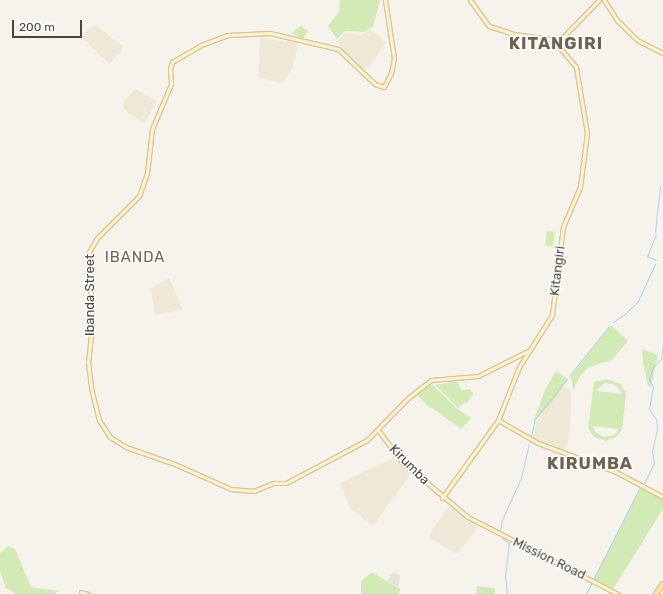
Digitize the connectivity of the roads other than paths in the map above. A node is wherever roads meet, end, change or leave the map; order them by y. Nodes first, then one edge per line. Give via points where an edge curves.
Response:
1 (385, 0) edge
2 (470, 0) edge
3 (599, 0) edge
4 (604, 0) edge
5 (558, 41) junction
6 (663, 53) edge
7 (530, 350) junction
8 (498, 420) junction
9 (378, 430) junction
10 (663, 497) edge
11 (442, 498) junction
12 (480, 524) joint
13 (663, 584) edge
14 (663, 589) edge
15 (81, 592) dead end
16 (88, 594) edge
17 (618, 594) edge
18 (658, 594) edge

1 - 9 street, Ibanda Street via 394,55 392,73 384,87 375,84 338,49 270,33 224,36 172,62 171,84 152,129 147,173 139,196 97,238 89,252 92,325 88,362 91,388 99,420 106,431 126,447 177,465 231,489 249,492 273,483 283,484 356,446
2 - 5 street via 489,26 514,34
3 - 5 street
4 - 6 street via 616,20 637,40
5 - 7 street, Kitangiri via 560,48 576,67 587,133 580,187 563,227 552,315
7 - 8 street, Kitangiri via 510,386
7 - 9 street via 478,376 431,380 408,398
8 - 10 street via 538,443 595,463
8 - 11 street, Kitangiri
9 - 11 street, Kirumba via 398,458
11 - 12 street, Kirumba
12 - 17 street, Mission Road
13 - 18 main road
14 - 18 main road
15 - 16 street

